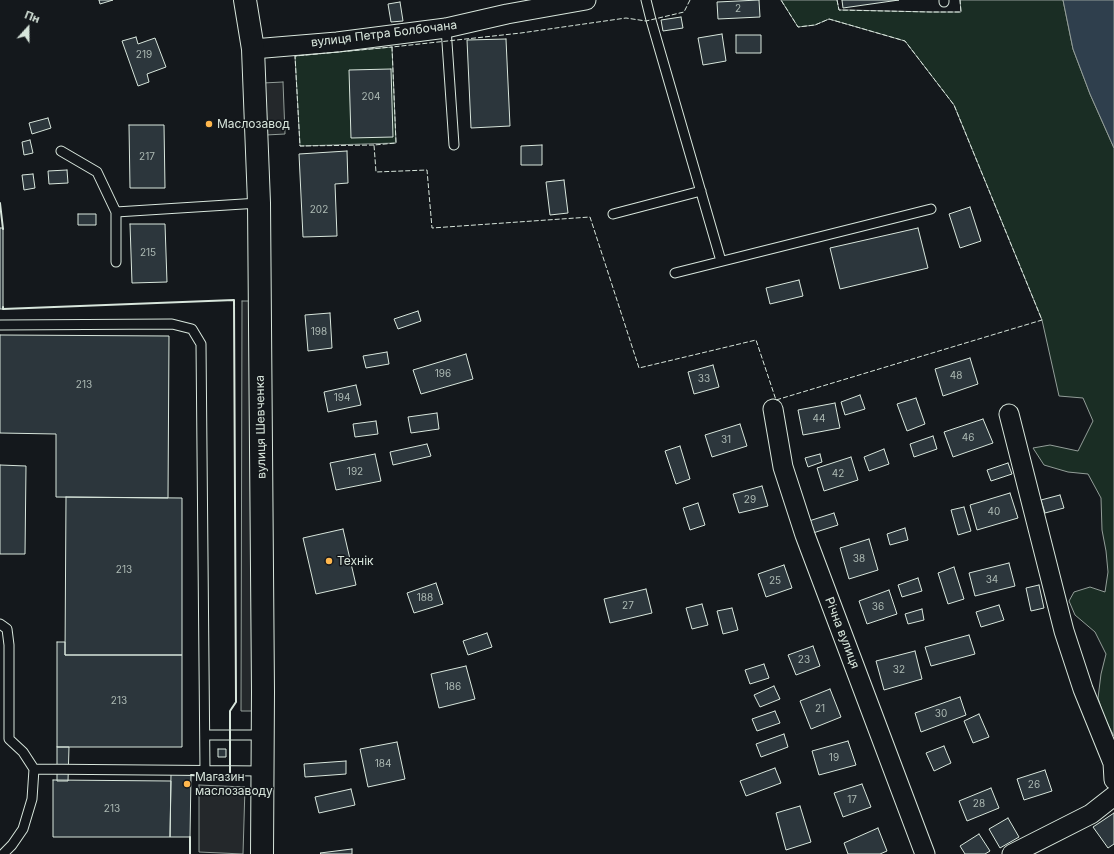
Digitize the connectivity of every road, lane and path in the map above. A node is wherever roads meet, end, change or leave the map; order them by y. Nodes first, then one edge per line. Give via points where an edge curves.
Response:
1 (245, 0) edge
2 (586, 0) edge
3 (646, 0) edge
4 (446, 28) junction
5 (253, 49) junction
6 (454, 145) dead end
7 (60, 151) dead end
8 (701, 190) junction
9 (259, 203) junction
10 (931, 209) dead end
11 (116, 212) junction
12 (613, 214) dead end
13 (721, 261) junction
14 (116, 262) dead end
15 (675, 273) dead end
16 (0, 325) edge
17 (773, 409) dead end
18 (1009, 414) dead end
19 (0, 624) edge
20 (205, 735) junction
21 (263, 735) junction
22 (34, 769) junction
23 (205, 771) junction
24 (262, 771) junction
25 (1114, 780) edge
26 (1114, 796) edge
27 (3, 854) edge
28 (262, 854) edge
29 (925, 854) edge
30 (1012, 854) edge

1 - 5 street, вулиця Шевченка
2 - 4 street, вулиця Петра Болбочана
3 - 8 lane
4 - 5 street, вулиця Петра Болбочана via 337,42
4 - 6 lane
5 - 9 street, вулиця Шевченка
7 - 11 lane via 97,172
8 - 12 lane
8 - 13 lane
9 - 11 lane
9 - 21 street, вулиця Шевченка
10 - 13 lane
11 - 14 lane
13 - 15 lane
16 - 20 lane via 172,324 192,328 201,344
17 - 29 street, Річна вулиця via 783,467 805,535
18 - 25 street via 1064,631 1083,689 1113,763
19 - 22 lane via 7,629 9,645 9,739 23,752
20 - 21 lane
20 - 23 lane
21 - 24 street, вулиця Шевченка
22 - 23 lane
22 - 27 lane via 32,799 23,829
23 - 24 lane
24 - 28 street, вулиця Шевченка
26 - 30 street via 1091,814

